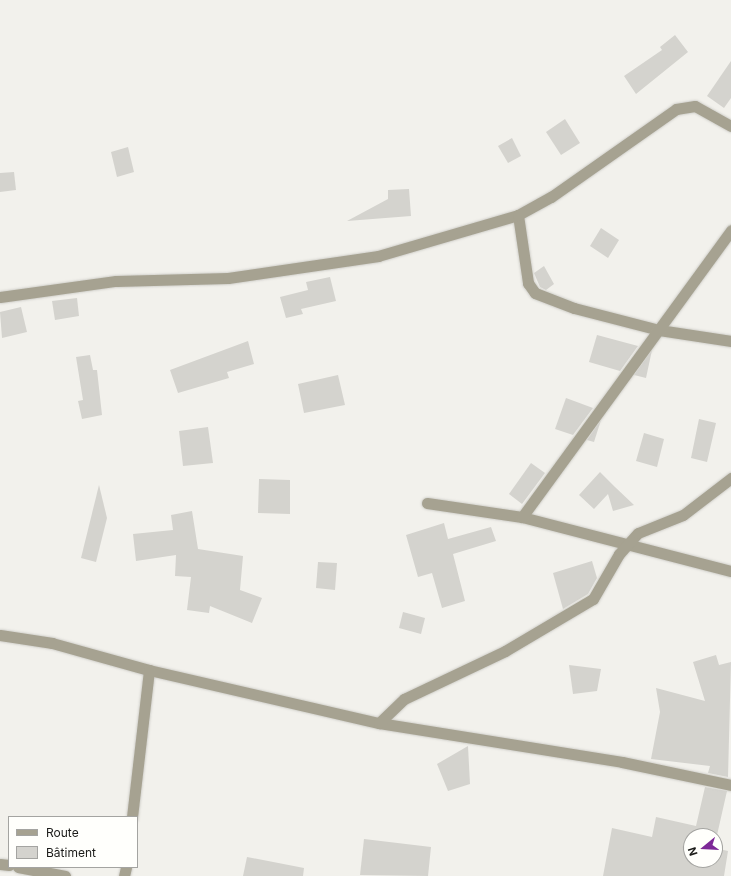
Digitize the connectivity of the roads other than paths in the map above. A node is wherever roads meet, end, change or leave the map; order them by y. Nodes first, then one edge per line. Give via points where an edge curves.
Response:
1 (731, 126) edge
2 (518, 215) junction
3 (731, 230) edge
4 (0, 297) edge
5 (659, 330) junction
6 (731, 341) edge
7 (731, 478) edge
8 (427, 503) dead end
9 (522, 517) junction
10 (628, 544) junction
11 (731, 571) edge
12 (0, 635) edge
13 (149, 670) junction
14 (379, 722) junction
15 (731, 785) edge
16 (132, 816) edge
17 (23, 868) edge
18 (65, 876) edge

1 - 2 street via 695,106 676,109 557,193
2 - 4 street via 378,256 301,270 228,278 116,281
2 - 5 street via 528,283 535,293 574,308
3 - 5 street
5 - 6 street
5 - 9 street
7 - 10 street via 683,515 638,533
8 - 9 street
9 - 10 street
10 - 11 street
10 - 14 street via 593,599 505,651 404,699
12 - 13 street via 52,643
13 - 14 street
13 - 16 street
14 - 15 street via 622,762
17 - 18 street

